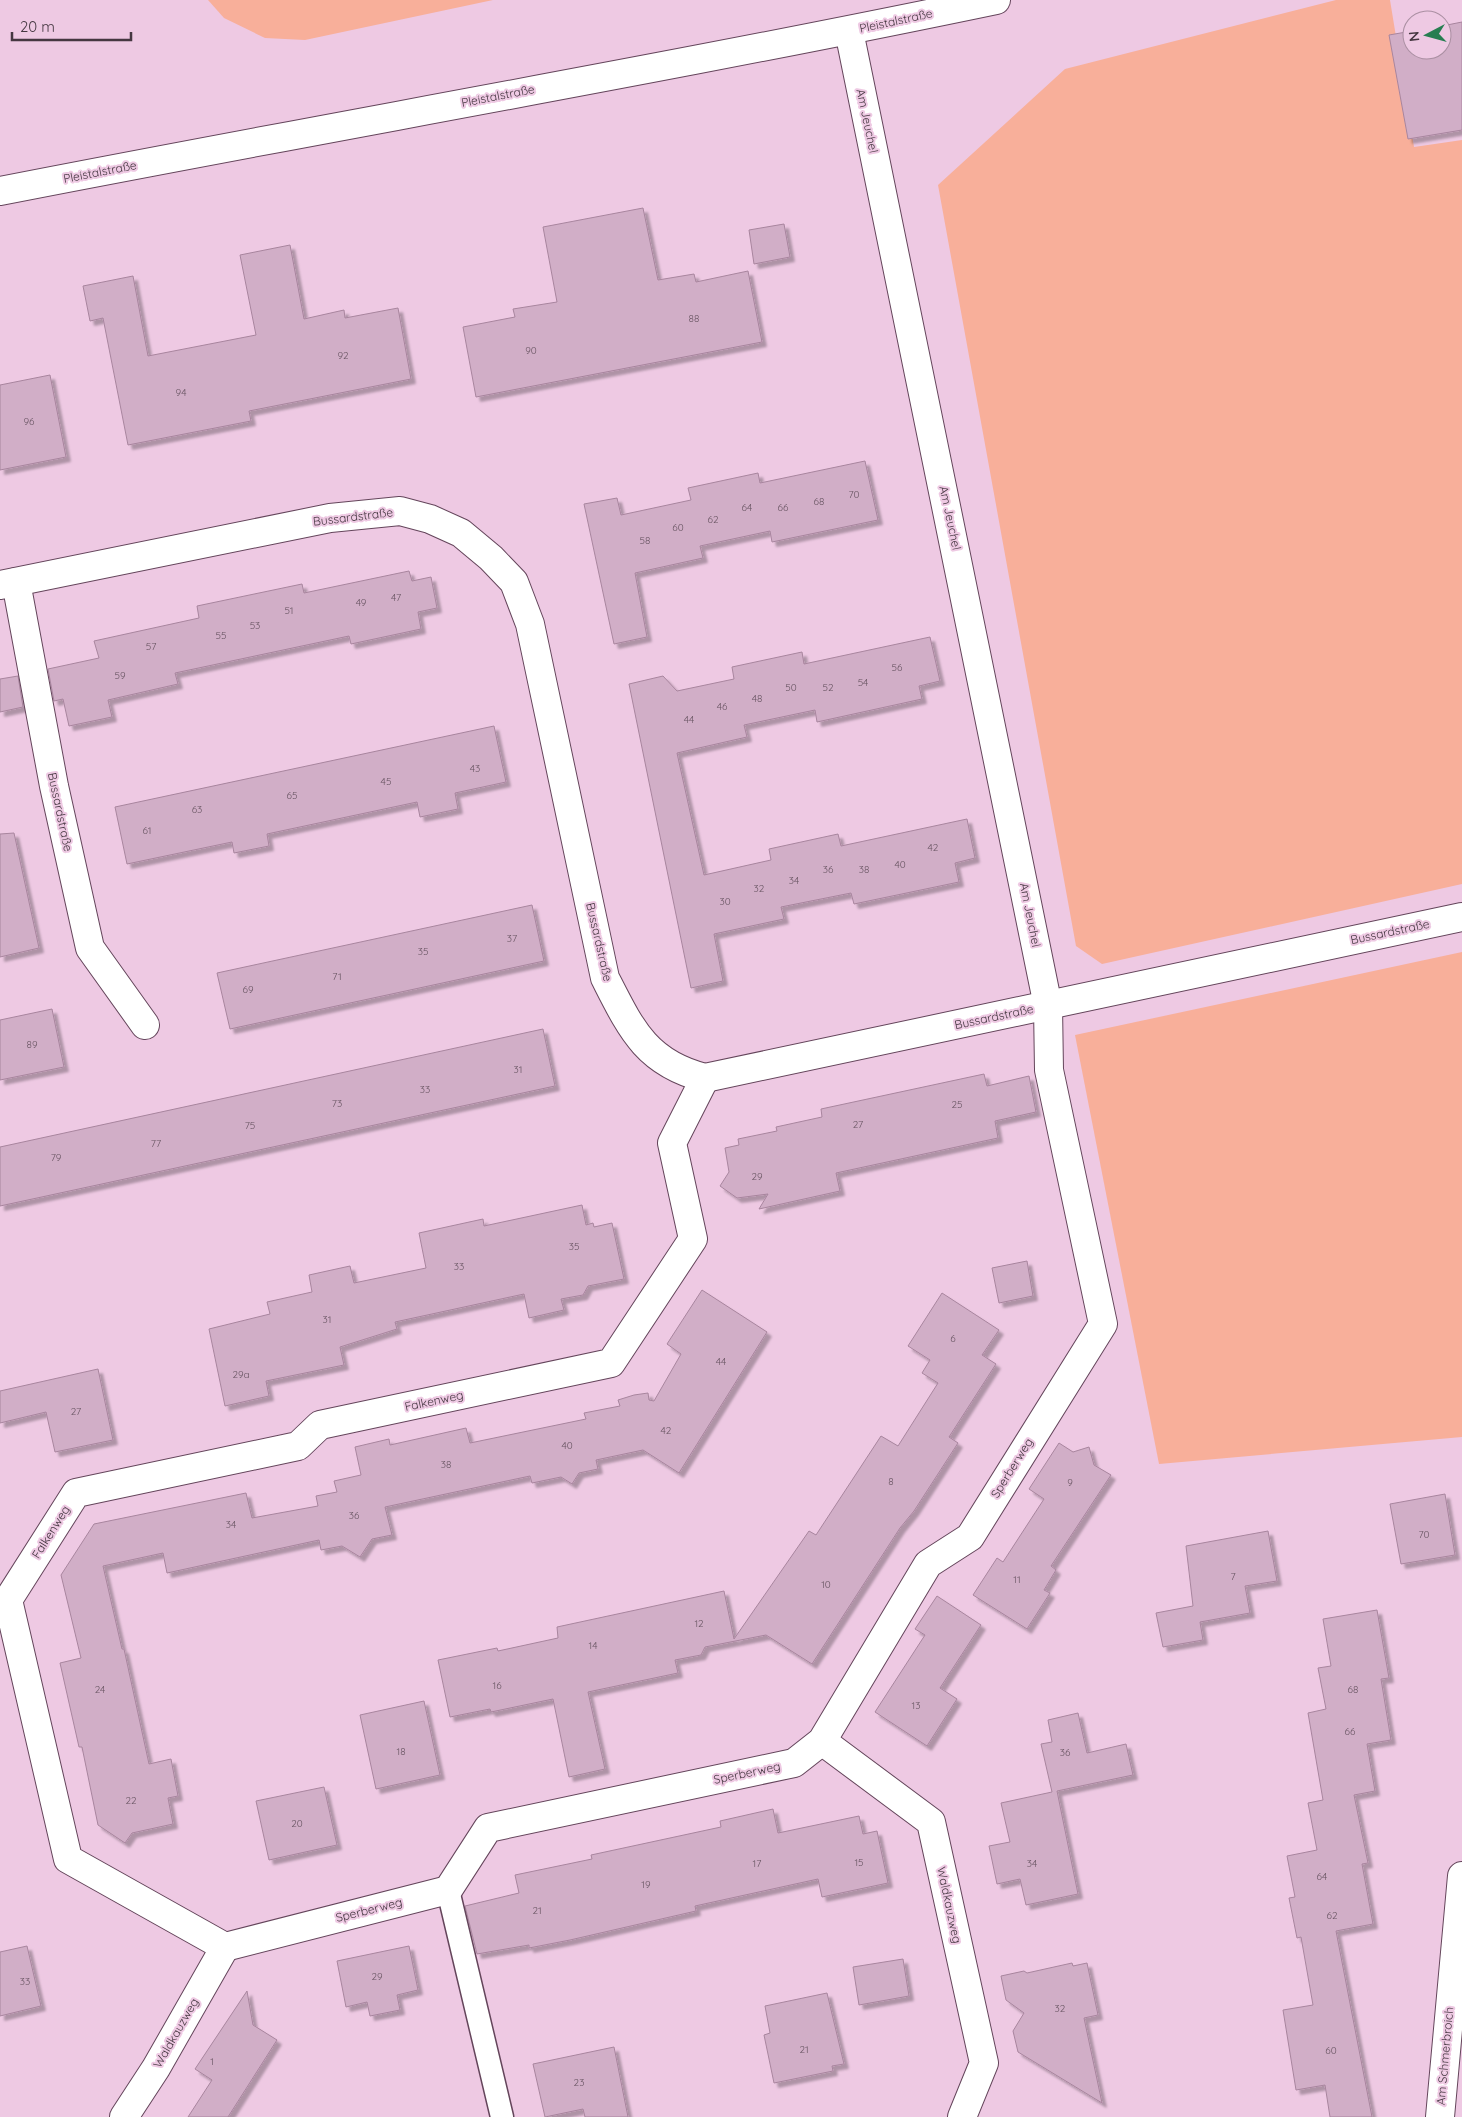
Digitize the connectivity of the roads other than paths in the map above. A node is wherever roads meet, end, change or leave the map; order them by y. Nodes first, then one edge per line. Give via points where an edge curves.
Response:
1 (996, 0) edge
2 (849, 31) junction
3 (0, 191) edge
4 (8, 584) edge
5 (1462, 916) edge
6 (1048, 1006) junction
7 (145, 1025) dead end
8 (705, 1078) junction
9 (4, 1601) edge
10 (822, 1741) junction
11 (1462, 1884) edge
12 (448, 1890) junction
13 (225, 1947) junction
14 (124, 2117) edge
15 (502, 2117) edge
16 (962, 2117) edge
17 (1440, 2117) edge

1 - 2 street, Pleistalstraße
2 - 3 street, Pleistalstraße
2 - 6 street, Am Jeuchel
4 - 7 street, Bussardstraße via 90,948
4 - 8 street, Bussardstraße via 330,518 400,511 430,519 461,533 514,582 530,624 605,978 642,1042 662,1061 683,1073
5 - 6 street, Bussardstraße
6 - 8 street, Bussardstraße
6 - 10 street, Sperberweg via 1049,1070 1103,1324 970,1537 928,1564
8 - 9 street, Falkenweg via 672,1143 693,1239 610,1363 320,1425 298,1446 76,1494
9 - 13 street, Falkenweg via 68,1859
10 - 12 street, Sperberweg via 794,1763 488,1828
10 - 16 street, Waldkauzweg via 931,1822 984,2062
11 - 17 street, Am Schmerbroich
12 - 13 street, Sperberweg
12 - 15 lane
13 - 14 street, Waldkauzweg

